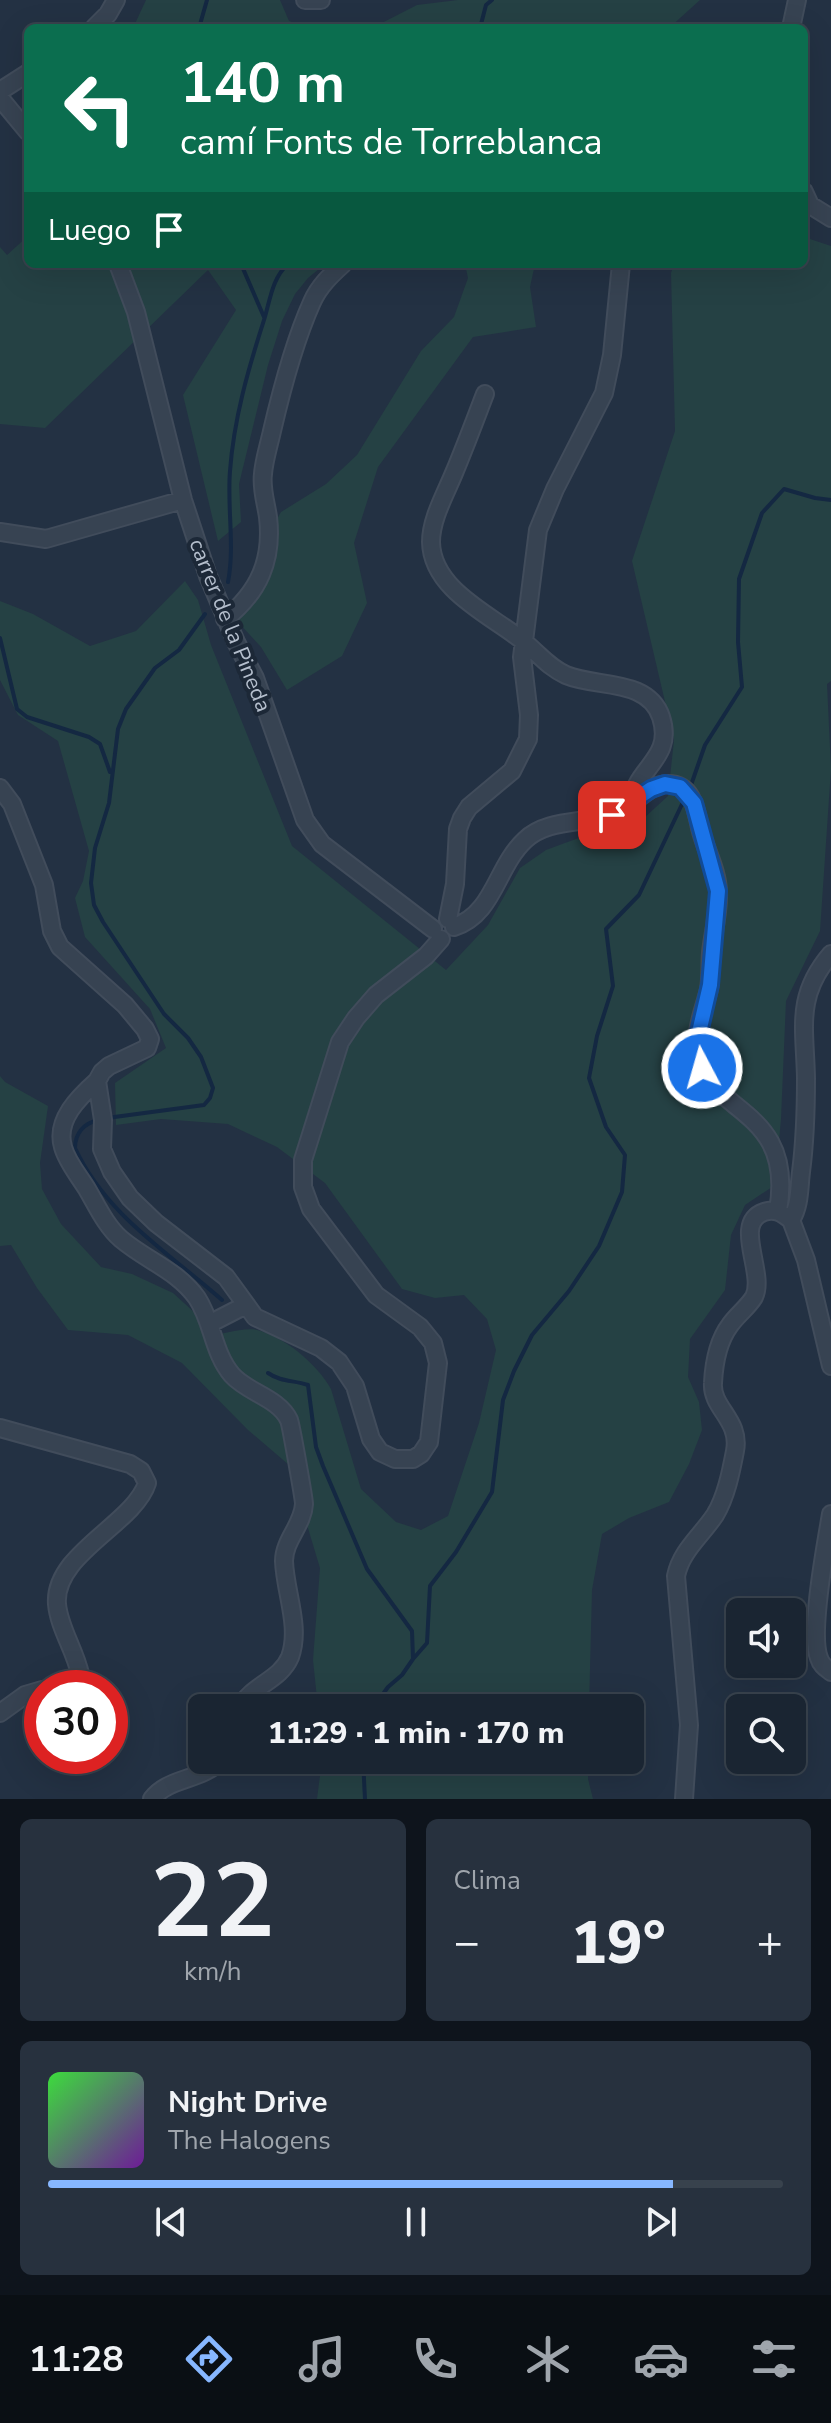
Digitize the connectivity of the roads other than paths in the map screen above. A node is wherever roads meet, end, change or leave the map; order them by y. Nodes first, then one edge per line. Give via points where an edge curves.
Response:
1 (116, 0) edge
2 (305, 0) edge
3 (321, 0) edge
4 (797, 0) edge
5 (98, 24) edge
6 (792, 24) edge
7 (24, 76) edge
8 (0, 91) edge
9 (0, 98) edge
10 (24, 127) edge
11 (808, 201) edge
12 (831, 218) edge
13 (120, 268) edge
14 (339, 268) edge
15 (621, 268) edge
16 (485, 394) dead end
17 (183, 500) junction
18 (0, 532) edge
19 (225, 619) junction
20 (523, 641) junction
21 (0, 788) edge
22 (632, 804) junction
23 (444, 928) junction
24 (831, 954) edge
25 (97, 1081) junction
26 (784, 1215) junction
27 (246, 1305) junction
28 (209, 1324) junction
29 (831, 1366) edge
30 (0, 1428) edge
31 (831, 1514) edge
32 (79, 1670) edge
33 (831, 1672) edge
34 (250, 1694) edge
35 (24, 1696) edge
36 (0, 1713) edge
37 (202, 1774) edge
38 (152, 1799) edge
39 (684, 1799) edge

1 - 5 street
2 - 3 street
4 - 6 street
7 - 8 street
9 - 10 street
11 - 12 street
13 - 17 street, carrer de la Pineda via 136,312
14 - 19 street via 313,300 280,395 262,475 269,530 265,566 243,605
15 - 20 street via 609,376 538,530
16 - 20 street via 433,525 433,556 451,586
17 - 18 street via 46,539
17 - 19 street, carrer de la Pineda
19 - 23 street, carrer de la Pineda via 255,678 312,834 374,886
20 - 22 street via 565,675 642,693 656,705 663,744 632,792
20 - 23 street via 528,739 512,771 462,818
21 - 25 street via 12,804 44,885 60,947 125,1005 150,1039 147,1048 109,1066
22 - 23 street via 600,818 549,826 526,838 476,916
22 - 26 street via 658,785 671,783 694,803 718,891 710,985 697,1051 714,1087 759,1125 774,1147
23 - 27 street via 426,956 376,995 347,1030 332,1060 301,1174 311,1209 355,1267 383,1302 428,1335 438,1353 425,1449 404,1460 380,1452 355,1386 339,1362 321,1348 263,1322
24 - 26 street via 814,976 803,1017 805,1144 797,1210
25 - 27 street via 102,1149 130,1198 214,1266
25 - 28 street via 69,1112 63,1149 111,1230 172,1272 197,1299
26 - 29 street via 806,1260
26 - 39 street via 767,1210 751,1223 754,1296 730,1325 715,1358 714,1394 737,1437 716,1513 683,1555 676,1576 689,1725
27 - 28 street
28 - 34 street via 232,1375 289,1421 304,1504 284,1558 293,1623 291,1655 282,1670
30 - 32 street via 130,1464 147,1483 60,1583 59,1616
31 - 33 street via 816,1644
35 - 36 street
37 - 38 street via 164,1788

